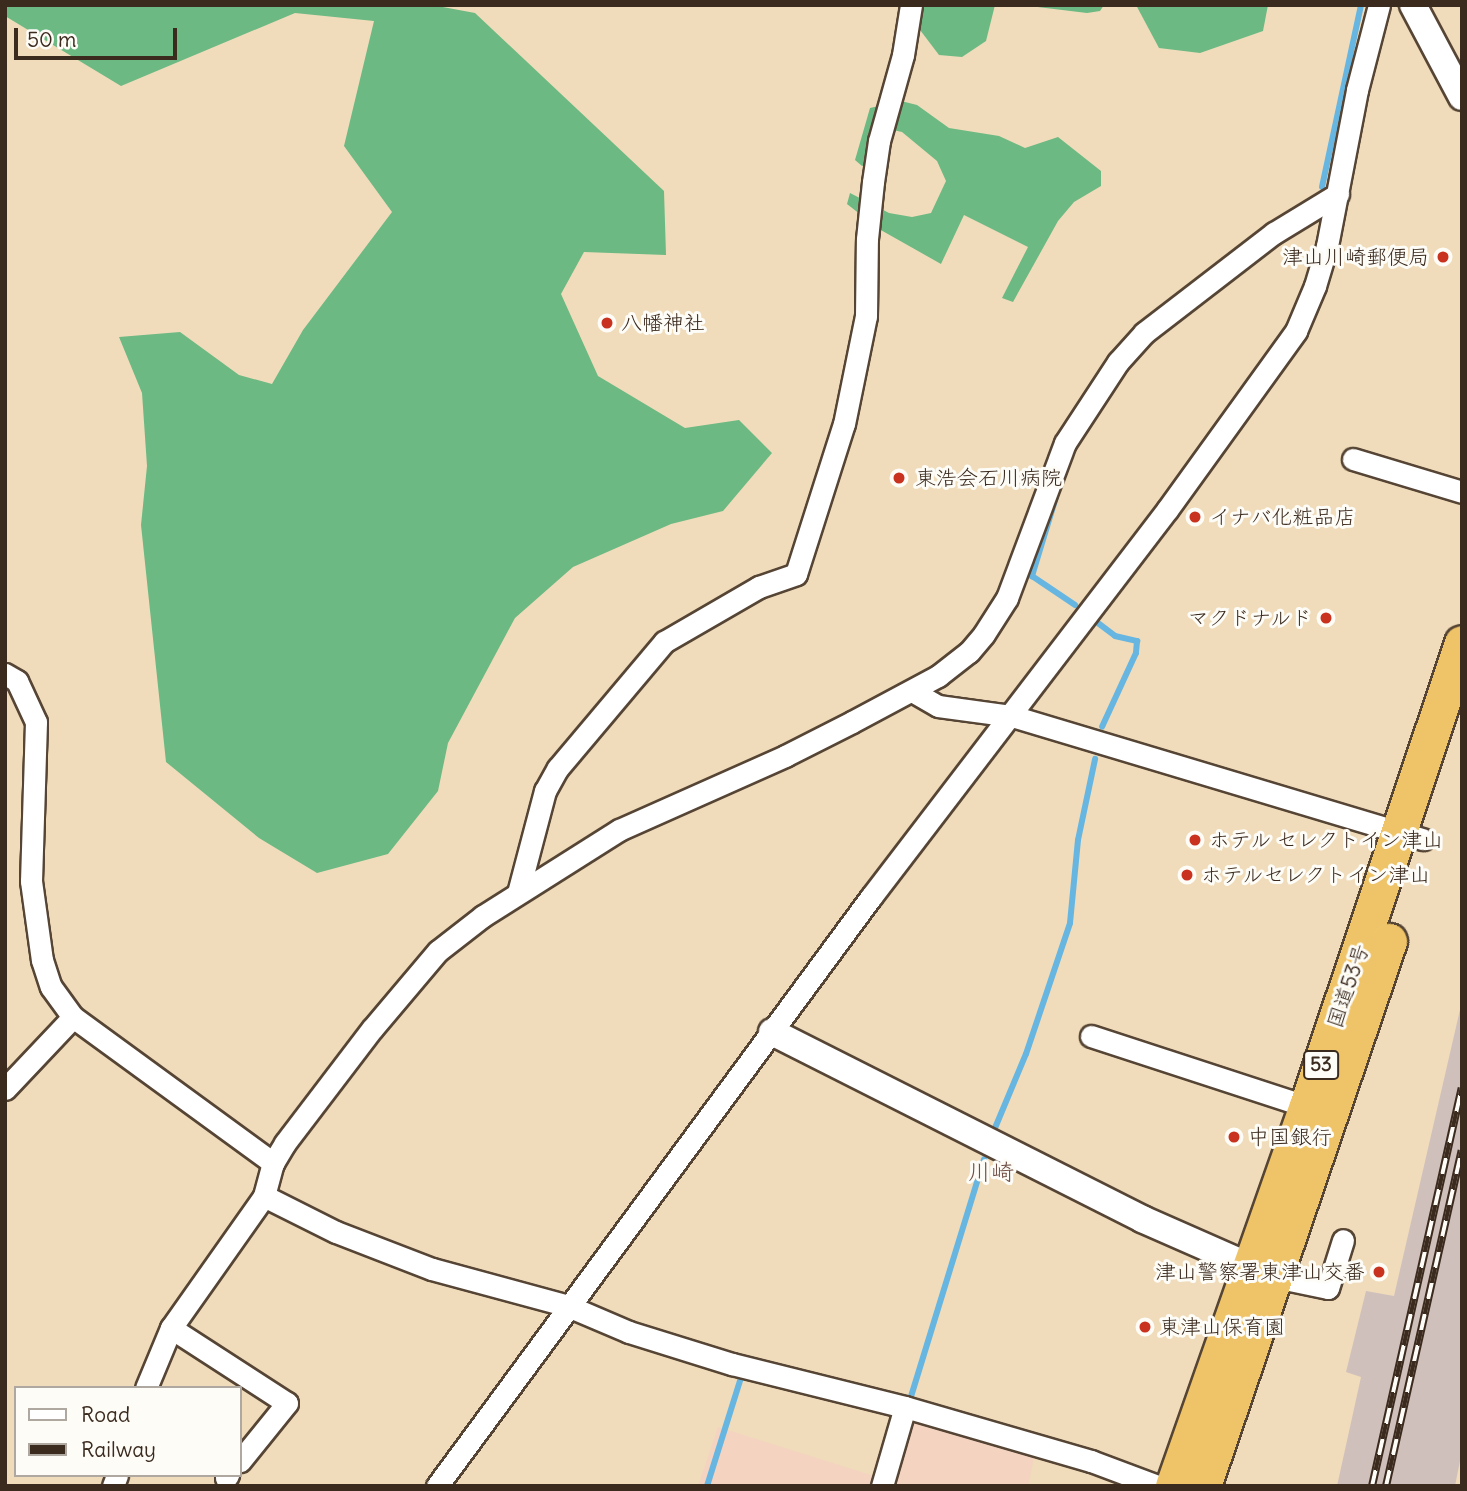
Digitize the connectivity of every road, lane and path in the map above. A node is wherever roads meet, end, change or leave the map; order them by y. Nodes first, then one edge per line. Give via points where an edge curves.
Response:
1 (911, 5) edge
2 (1378, 5) edge
3 (1413, 5) edge
4 (1462, 97) edge
5 (1338, 194) junction
6 (1353, 459) dead end
7 (1462, 492) edge
8 (1462, 643) edge
9 (5, 674) edge
10 (912, 691) junction
11 (1012, 716) junction
12 (1462, 722) edge
13 (1412, 836) junction
14 (518, 893) junction
15 (73, 1017) junction
16 (772, 1032) junction
17 (1091, 1036) dead end
18 (5, 1089) edge
19 (1319, 1110) junction
20 (273, 1163) junction
21 (264, 1196) junction
22 (1343, 1240) dead end
23 (1263, 1273) junction
24 (568, 1306) junction
25 (171, 1328) junction
26 (147, 1386) edge
27 (905, 1407) junction
28 (242, 1459) edge
29 (437, 1486) edge
30 (882, 1486) edge
31 (1158, 1486) edge
32 (1173, 1486) edge
33 (1203, 1486) edge

1 - 14 street via 875,168 867,239 866,316 844,424 796,574 759,587 664,642 551,780
2 - 5 street
3 - 4 street
5 - 10 street via 1274,233 1144,333 1118,362 1065,443 996,617 969,652
5 - 11 street via 1315,286 1296,331
6 - 7 street
8 - 13 highway, 国道53号 / 53
9 - 15 street via 17,681 36,722 31,881 42,960 51,988
10 - 11 street via 938,706
10 - 14 street via 785,756 619,830
11 - 13 street
11 - 16 street
12 - 13 highway, 国道53号 / 53
13 - 19 highway, 国道53号 / 53
14 - 20 street via 438,951 372,1028
15 - 18 street
15 - 20 street
16 - 23 street via 1142,1219
16 - 24 street
17 - 19 street
19 - 23 highway, 国道53号 / 53
20 - 21 street
21 - 24 street via 336,1232 432,1269
21 - 25 street
22 - 23 street via 1328,1288
23 - 32 highway, 国道53号 / 53
23 - 33 highway, 国道53号 / 53
24 - 27 street via 629,1332 719,1360
24 - 29 street
25 - 26 street
25 - 28 street via 287,1403
27 - 30 street
27 - 31 street via 1091,1461

